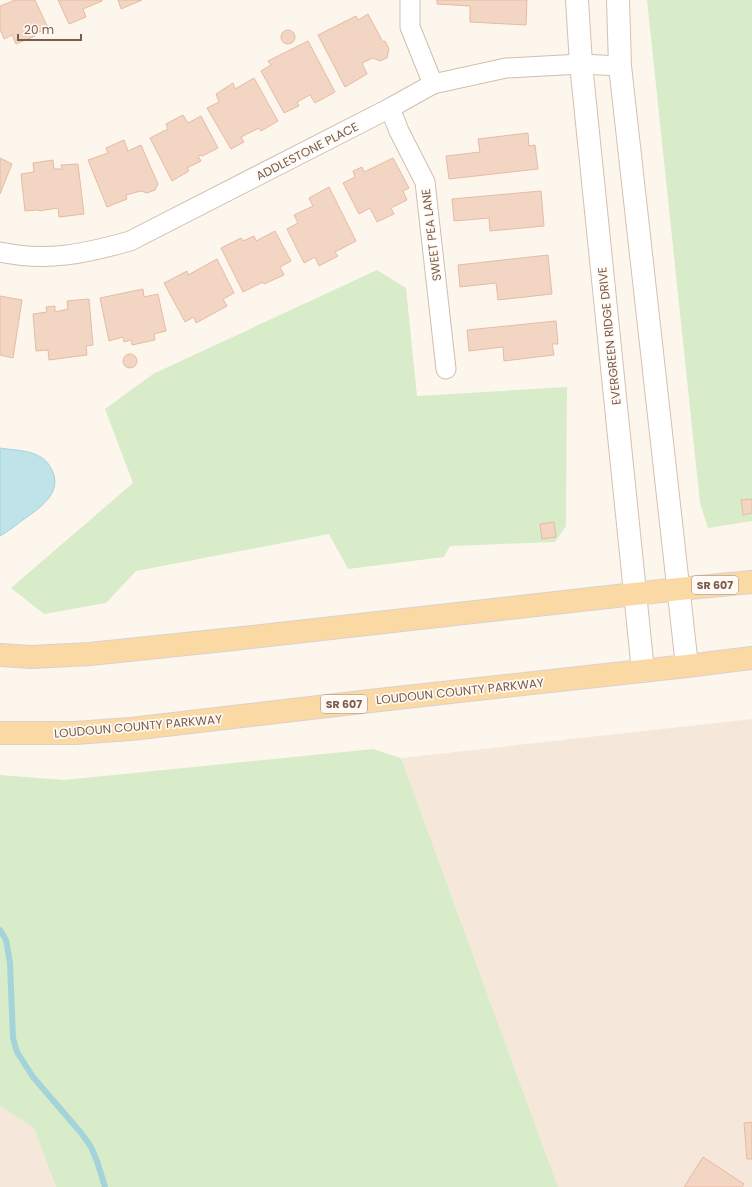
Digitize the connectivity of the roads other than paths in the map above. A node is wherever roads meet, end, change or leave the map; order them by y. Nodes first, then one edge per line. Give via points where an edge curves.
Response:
1 (410, 0) edge
2 (577, 0) edge
3 (618, 0) edge
4 (581, 64) junction
5 (620, 66) junction
6 (433, 84) junction
7 (390, 108) junction
8 (0, 252) edge
9 (446, 369) dead end
10 (752, 582) edge
11 (679, 589) junction
12 (635, 594) junction
13 (0, 655) edge
14 (752, 658) edge
15 (687, 666) junction
16 (643, 671) junction
17 (0, 733) edge

1 - 6 street via 410,27
2 - 4 street, EVERGREEN RIDGE DRIVE
3 - 5 street
4 - 5 street, ADDLESTONE PLACE
4 - 6 street, ADDLESTONE PLACE via 506,68
4 - 12 street, EVERGREEN RIDGE DRIVE
5 - 11 street
6 - 7 street, ADDLESTONE PLACE
7 - 8 street, ADDLESTONE PLACE via 130,242 94,252 59,257 20,256
7 - 9 street, SWEET PEA LANE via 425,182
10 - 11 main road, SR 607
11 - 12 main road, SR 607
11 - 15 street
12 - 13 main road, SR 607 via 90,654 32,657
12 - 16 street, EVERGREEN RIDGE DRIVE
14 - 15 main road, LOUDOUN COUNTY PARKWAY / SR 607
15 - 16 main road, LOUDOUN COUNTY PARKWAY / SR 607
16 - 17 main road, LOUDOUN COUNTY PARKWAY / SR 607 via 131,729 76,733

